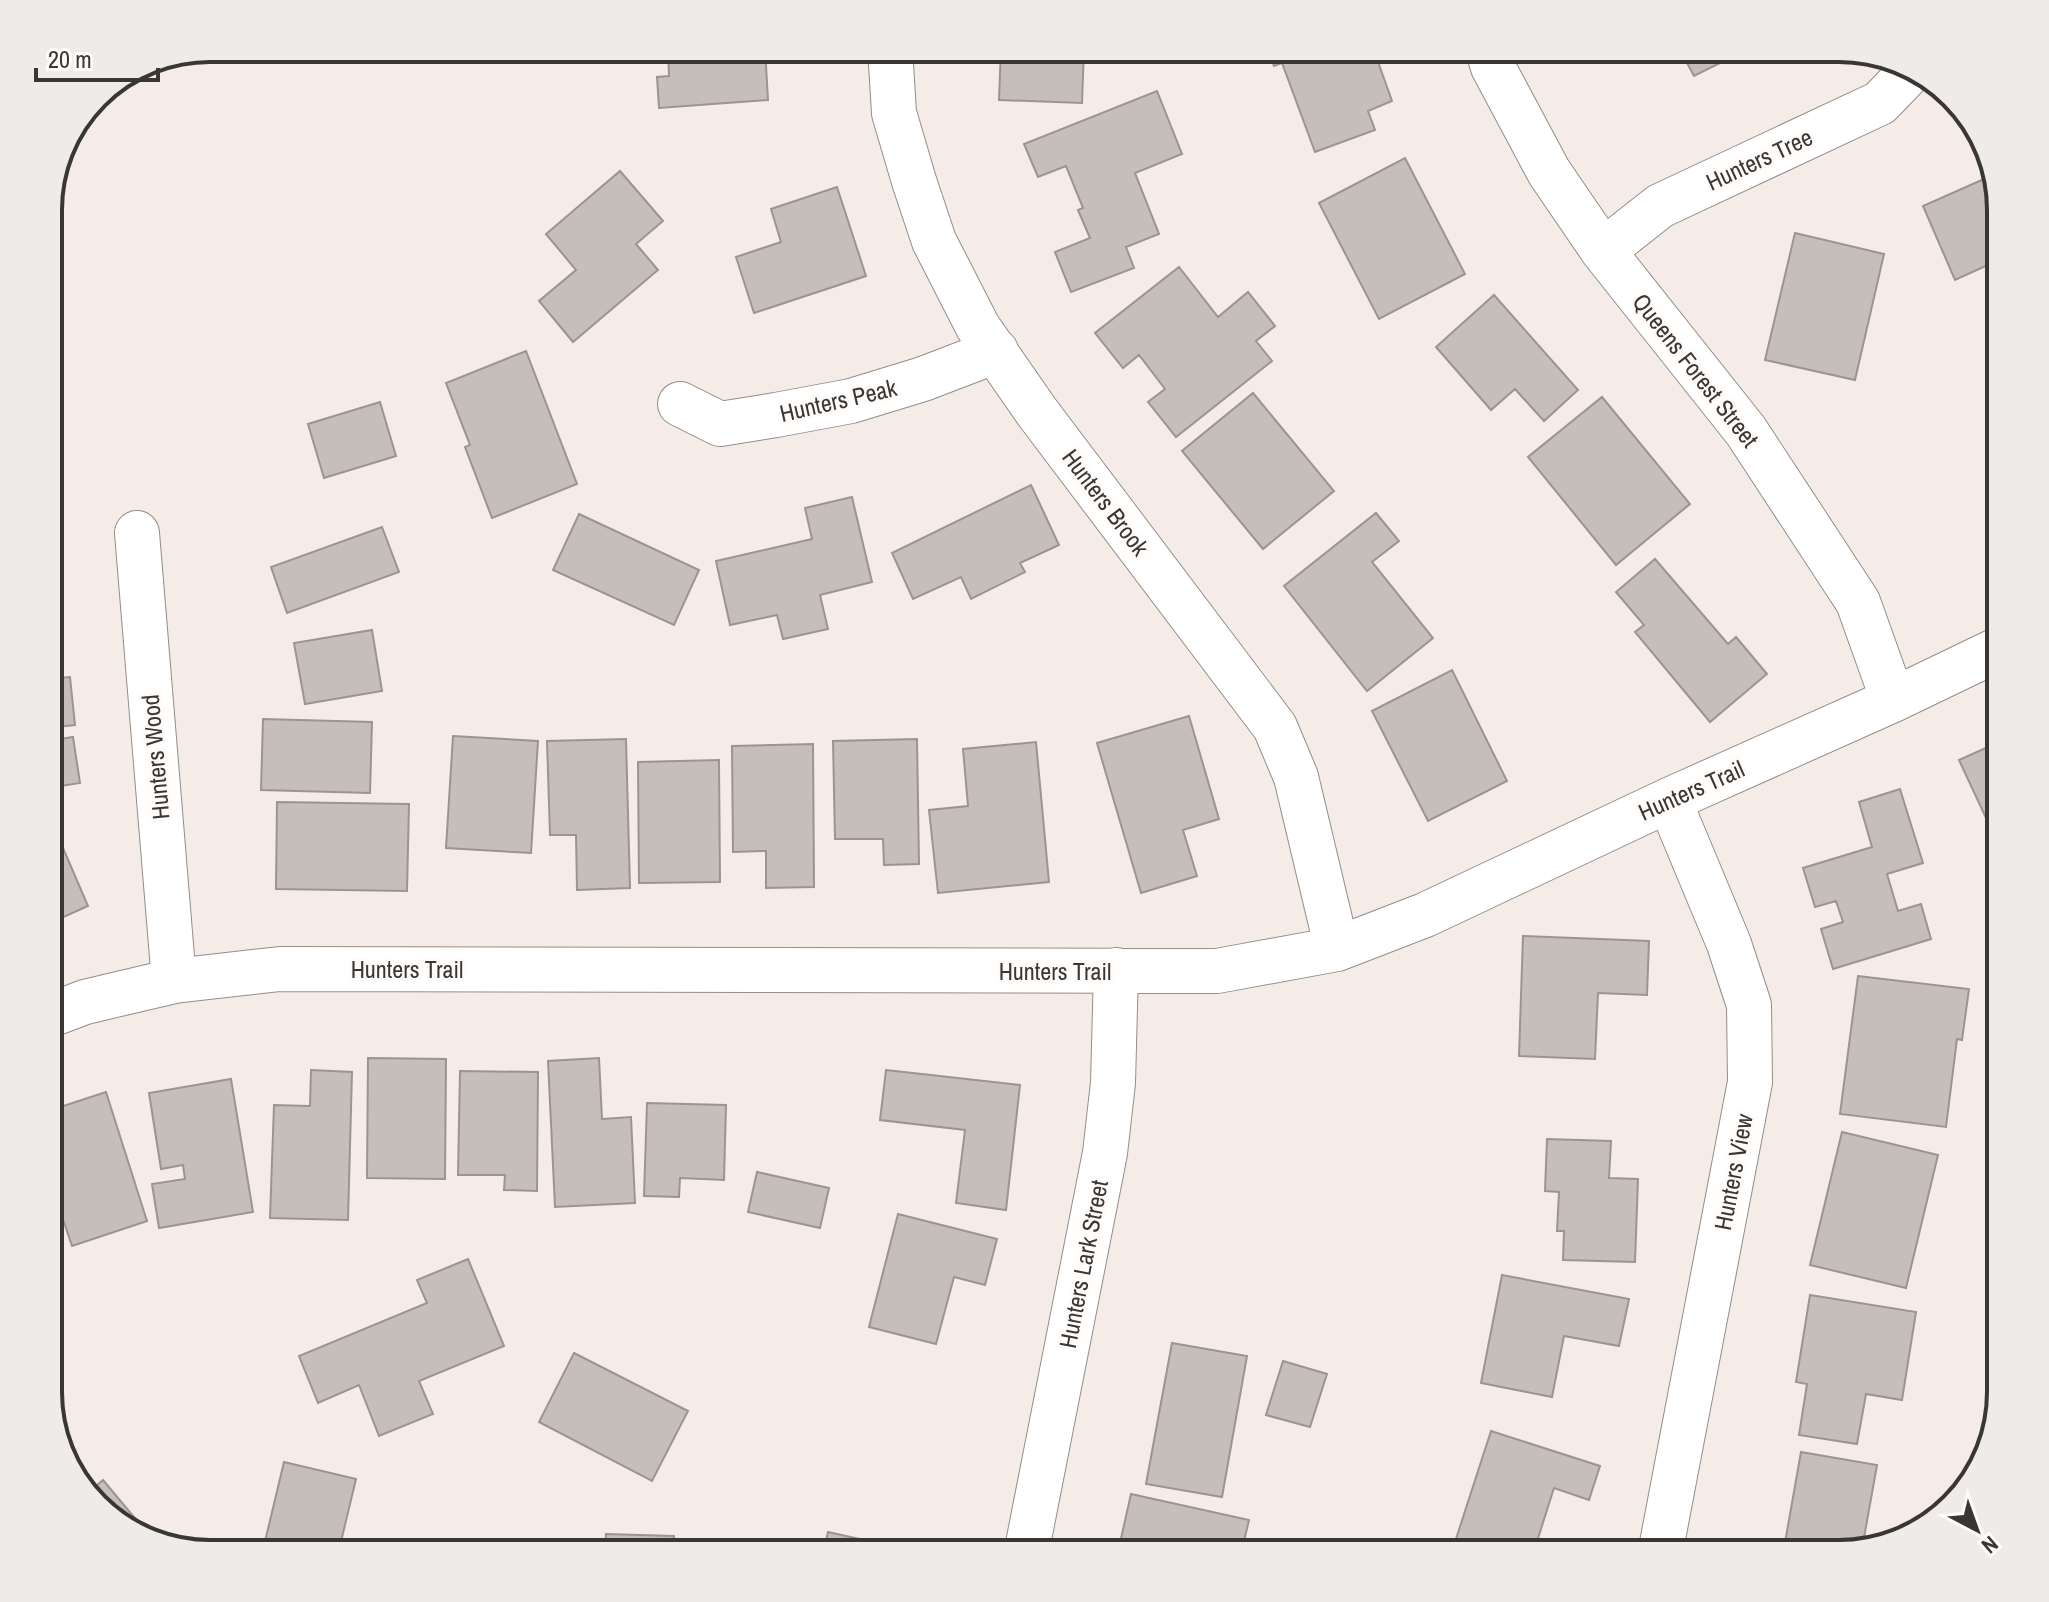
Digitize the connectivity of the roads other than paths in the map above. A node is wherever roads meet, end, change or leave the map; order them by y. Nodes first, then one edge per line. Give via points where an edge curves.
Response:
1 (891, 62) edge
2 (1491, 62) edge
3 (1905, 78) edge
4 (1603, 251) junction
5 (996, 351) junction
6 (680, 404) dead end
7 (137, 533) dead end
8 (1987, 655) edge
9 (1893, 700) junction
10 (1669, 800) junction
11 (1337, 949) junction
12 (1116, 970) junction
13 (174, 981) junction
14 (62, 1011) edge
15 (1029, 1540) edge
16 (1663, 1540) edge

1 - 5 street, Hunters Brook via 894,113 934,241
2 - 4 street, Queens Forest Street via 1549,172
3 - 4 street, Hunters Tree via 1880,103 1660,206
4 - 9 street, Queens Forest Street via 1746,431 1858,602
5 - 6 street, Hunters Peak via 851,401 776,415 720,424
5 - 11 street, Hunters Brook via 1275,727 1296,777
7 - 13 street, Hunters Wood
8 - 9 street, Hunters Trail
9 - 10 street, Hunters Trail
10 - 11 street, Hunters Trail via 1425,915
10 - 16 street, Hunters View via 1749,1005 1750,1082
11 - 12 street, Hunters Trail via 1217,971
12 - 13 street, Hunters Trail via 280,969
12 - 15 street, Hunters Lark Street via 1105,1153
13 - 14 street, Hunters Trail

